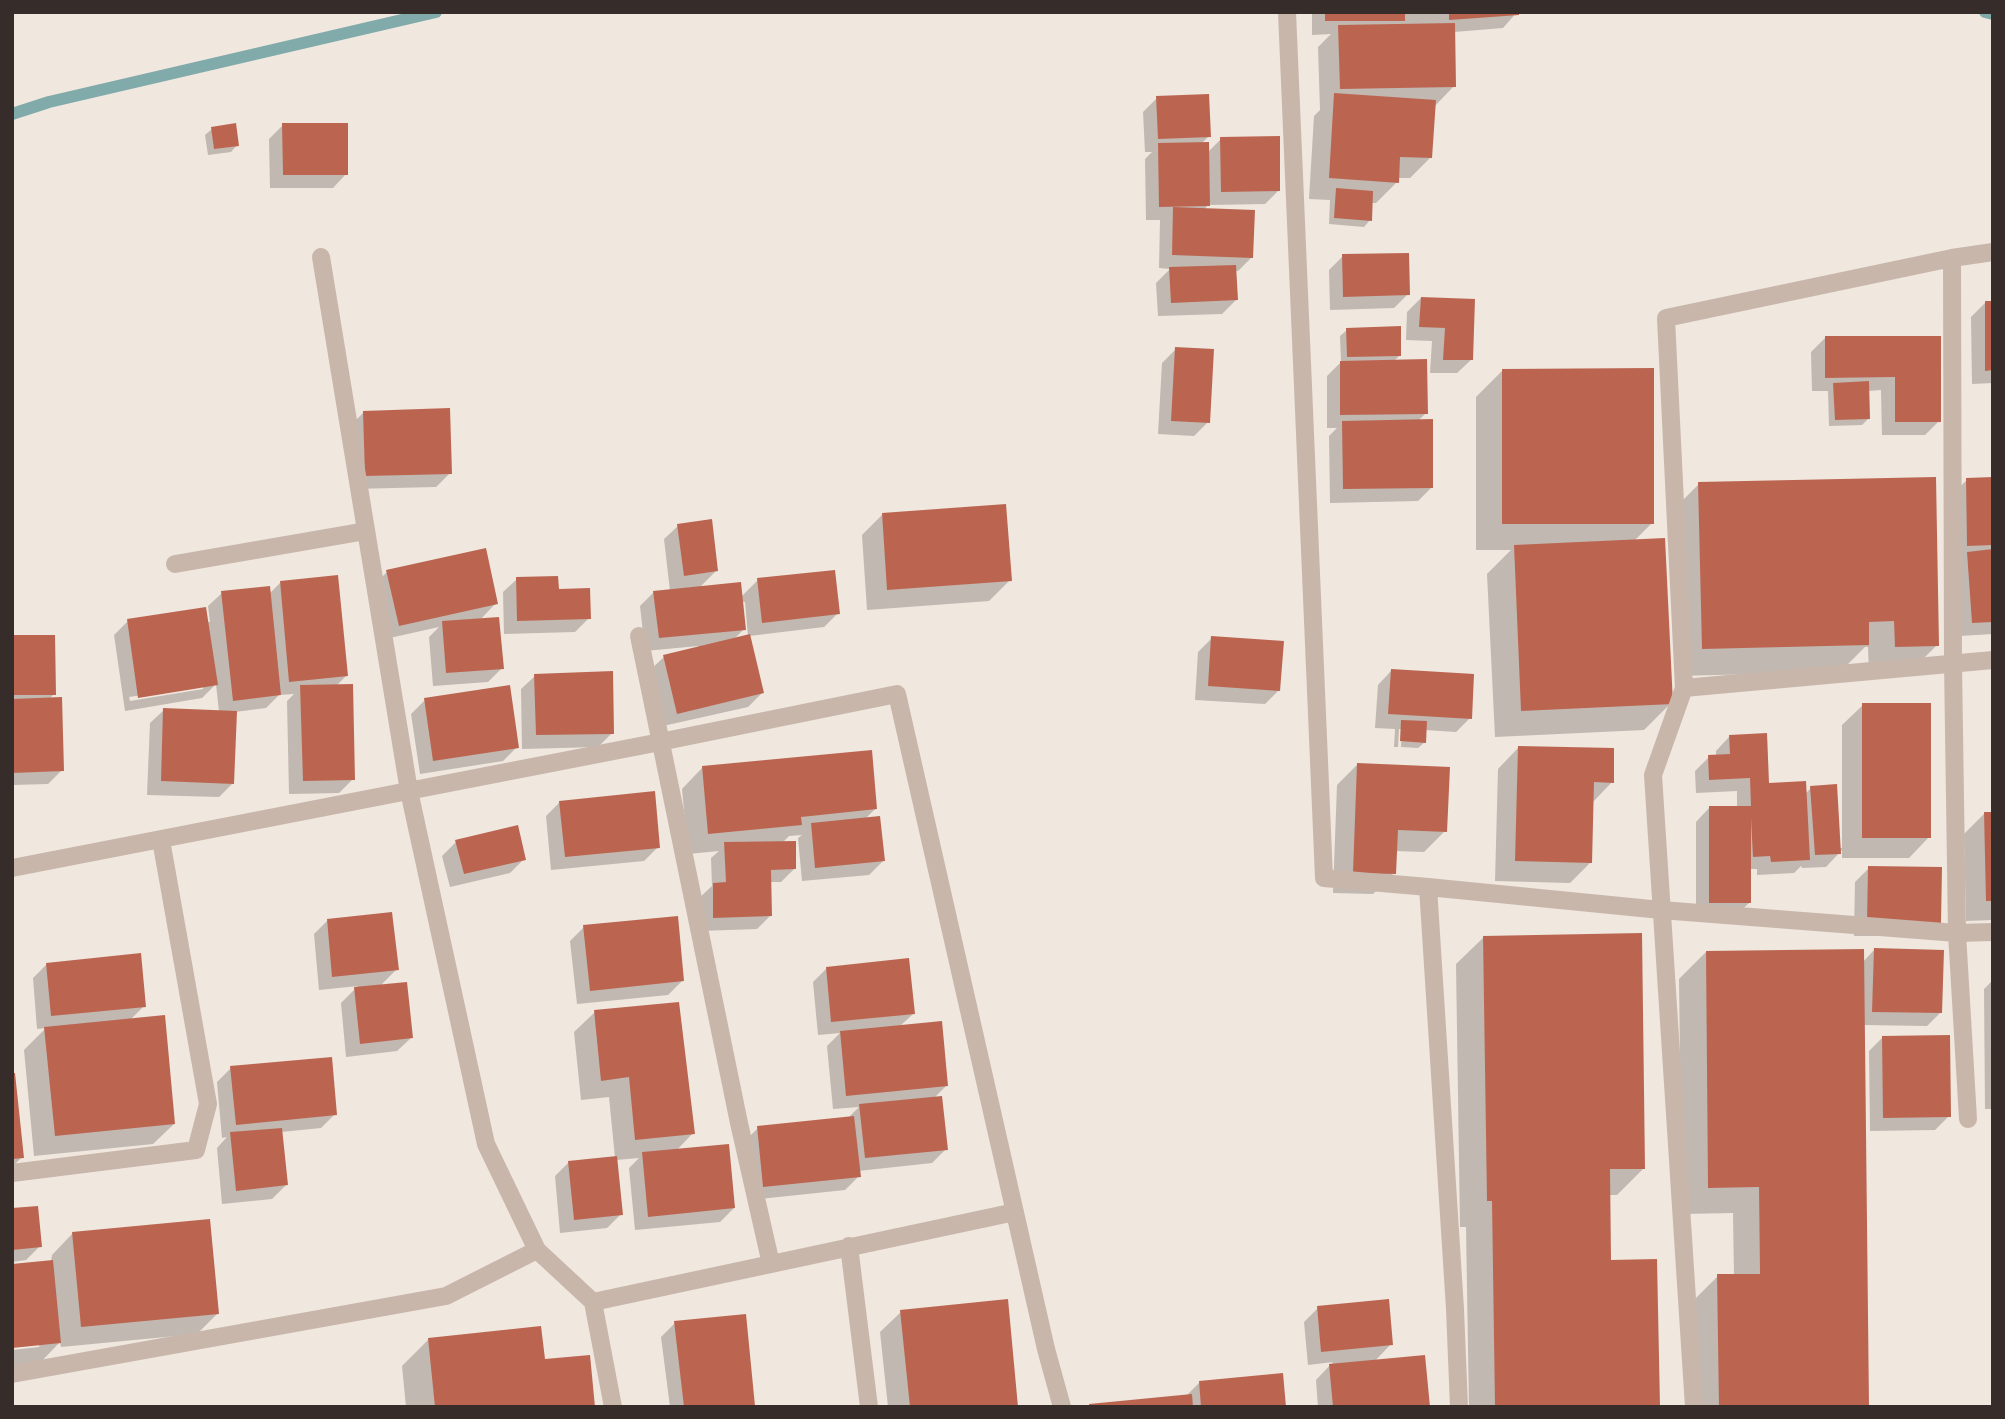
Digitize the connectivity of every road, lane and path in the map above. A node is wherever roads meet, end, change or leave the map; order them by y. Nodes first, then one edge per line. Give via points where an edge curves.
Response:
1 (1287, 12) edge
2 (1993, 252) edge
3 (321, 257) dead end
4 (1952, 258) junction
5 (366, 531) junction
6 (175, 564) dead end
7 (639, 636) dead end
8 (1993, 660) edge
9 (1953, 663) junction
10 (1684, 688) junction
11 (660, 742) junction
12 (409, 792) junction
13 (161, 840) junction
14 (12, 868) edge
15 (1428, 887) junction
16 (1661, 910) junction
17 (1993, 932) edge
18 (1957, 933) junction
19 (1968, 1119) dead end
20 (12, 1173) edge
21 (1015, 1212) junction
22 (849, 1246) junction
23 (537, 1251) junction
24 (771, 1264) junction
25 (593, 1302) junction
26 (12, 1374) edge
27 (612, 1407) edge
28 (869, 1407) edge
29 (1062, 1407) edge
30 (1459, 1407) edge
31 (1694, 1407) edge

1 - 15 street via 1324,878
2 - 4 street
3 - 5 street
4 - 9 street
4 - 10 street via 1666,318
5 - 6 street
5 - 12 street
7 - 11 street
8 - 9 street
9 - 10 street
9 - 18 street
10 - 16 street via 1653,775
11 - 12 street
11 - 21 street via 897,694
11 - 24 street
12 - 13 street
12 - 23 street via 486,1144
13 - 14 street
13 - 20 street via 208,1104 196,1150
15 - 16 street
15 - 30 street
16 - 18 street
16 - 31 street
17 - 18 street
18 - 19 street
21 - 22 street
21 - 29 street
22 - 24 street
22 - 28 street
23 - 25 street
23 - 26 street via 446,1296
24 - 25 street
25 - 27 street

